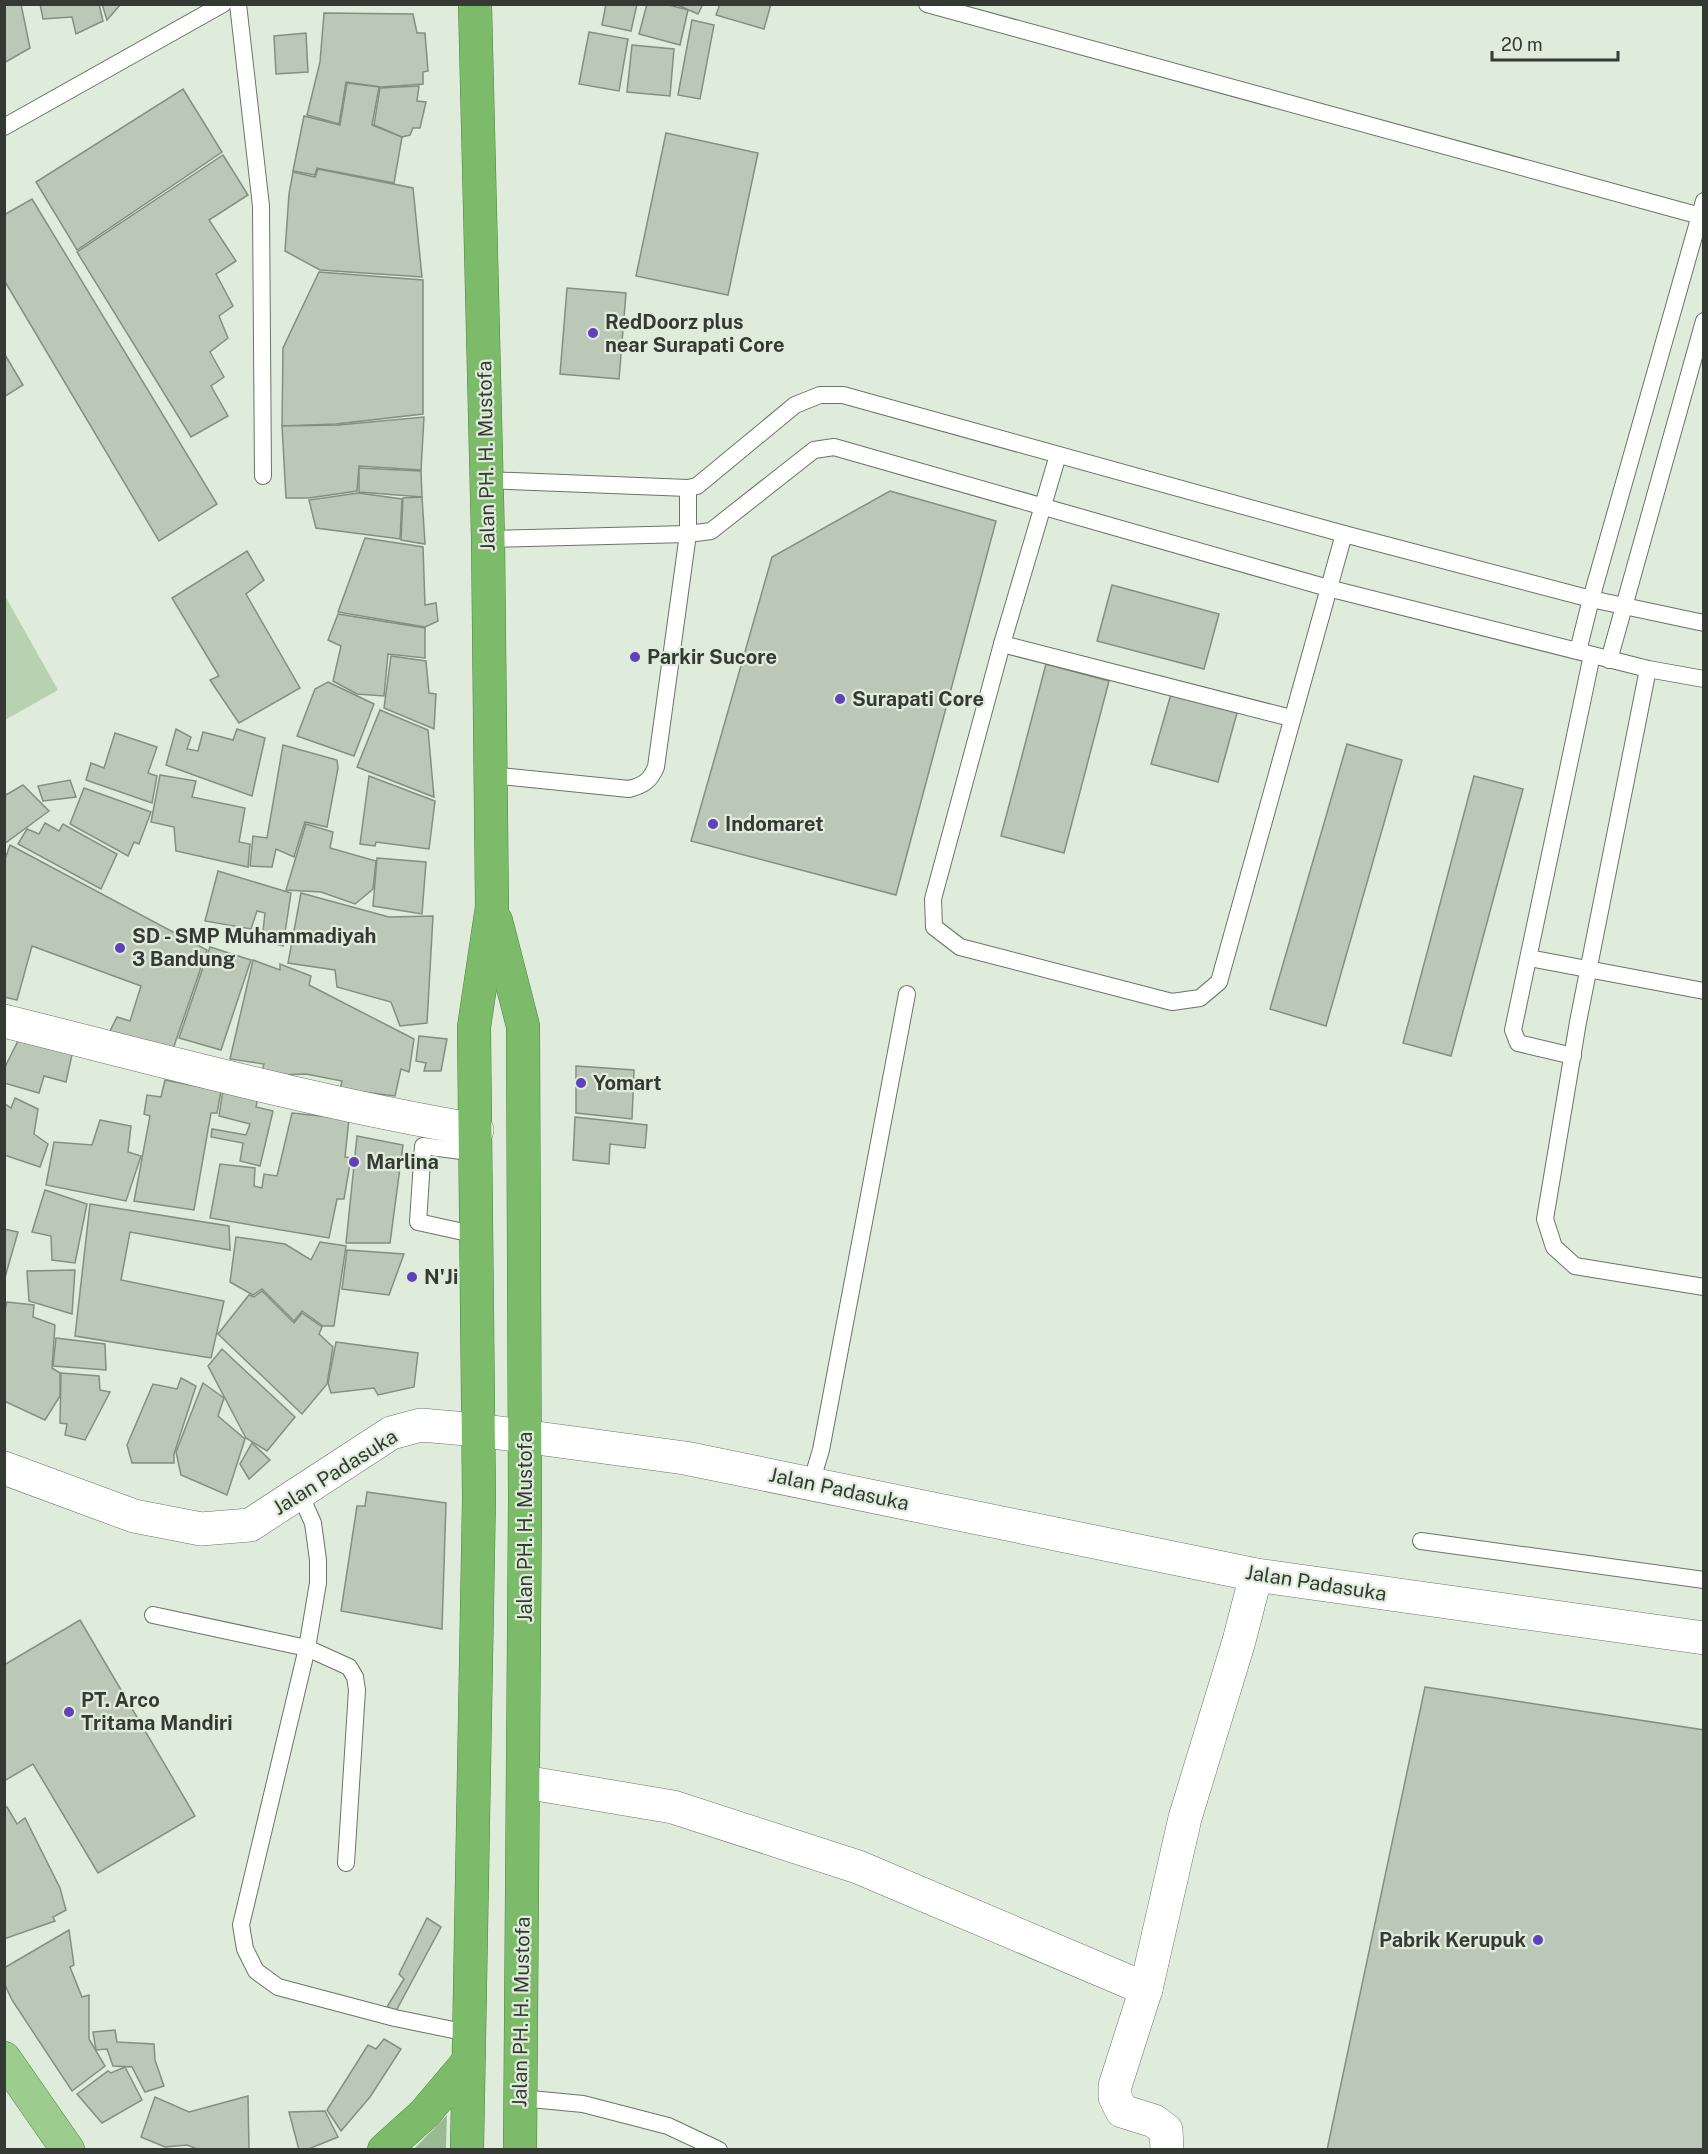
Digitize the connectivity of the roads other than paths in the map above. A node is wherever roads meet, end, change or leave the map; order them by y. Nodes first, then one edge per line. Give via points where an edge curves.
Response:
1 (223, 4) edge
2 (238, 4) edge
3 (475, 4) edge
4 (927, 4) edge
5 (4, 127) edge
6 (1702, 212) edge
7 (1704, 321) edge
8 (1058, 455) junction
9 (262, 476) dead end
10 (486, 480) junction
11 (688, 488) junction
12 (1043, 508) junction
13 (688, 534) junction
14 (1344, 534) junction
15 (488, 539) junction
16 (1328, 588) junction
17 (1591, 599) junction
18 (1623, 607) junction
19 (1704, 623) edge
20 (1002, 644) junction
21 (1585, 653) junction
22 (1609, 660) junction
23 (1648, 669) junction
24 (1704, 680) edge
25 (1292, 718) junction
26 (490, 775) junction
27 (492, 907) junction
28 (1529, 958) junction
29 (1589, 970) junction
30 (1704, 991) edge
31 (907, 994) dead end
32 (4, 1021) edge
33 (1573, 1056) junction
34 (477, 1142) junction
35 (477, 1235) junction
36 (1704, 1287) edge
37 (478, 1430) junction
38 (525, 1436) junction
39 (4, 1468) edge
40 (811, 1483) junction
41 (300, 1494) junction
42 (1421, 1541) dead end
43 (1256, 1575) junction
44 (1704, 1580) edge
45 (153, 1615) dead end
46 (1704, 1638) edge
47 (307, 1648) junction
48 (524, 1782) junction
49 (346, 1863) dead end
50 (1146, 1989) junction
51 (468, 2047) junction
52 (4, 2058) edge
53 (520, 2098) junction
54 (68, 2150) edge
55 (384, 2150) edge
56 (467, 2150) edge
57 (520, 2150) edge
58 (719, 2150) edge
59 (1167, 2150) edge

1 - 5 lane
2 - 9 lane via 261,206
3 - 10 highway, Jalan PH. H. Mustofa
4 - 6 lane
6 - 17 lane
7 - 18 lane
8 - 11 lane via 843,395 820,395 795,405 697,486
8 - 12 lane
8 - 14 lane
10 - 11 lane
10 - 15 highway, Jalan PH. H. Mustofa
11 - 13 lane
12 - 13 lane via 834,447 814,450 711,531
12 - 16 lane
12 - 20 lane
13 - 15 lane
13 - 26 lane via 652,778 643,786 629,789
14 - 16 lane
14 - 17 lane
15 - 26 highway, Jalan PH. H. Mustofa
16 - 21 lane
16 - 25 lane
17 - 18 lane
17 - 21 lane
18 - 19 lane
18 - 22 lane
20 - 25 lane
20 - 25 lane via 933,899 934,927 960,947 1172,1002 1200,998 1219,982
21 - 22 lane
21 - 28 lane
22 - 23 lane
23 - 24 lane
23 - 29 lane
26 - 27 highway, Jalan PH. H. Mustofa
27 - 34 highway, Jalan PH. H. Mustofa via 474,1028
27 - 38 highway, Jalan PH. H. Mustofa via 523,1026
28 - 29 lane
28 - 33 lane via 1513,1030 1518,1043
29 - 30 lane
29 - 33 lane
31 - 40 lane via 821,1449
32 - 34 street via 408,1118
33 - 36 lane via 1545,1219 1554,1247 1575,1266
34 - 35 highway, Jalan PH. H. Mustofa
34 - 35 lane via 423,1146 418,1222
35 - 37 highway, Jalan PH. H. Mustofa
37 - 38 street, Jalan Padasuka
37 - 41 street, Jalan Padasuka via 421,1425 391,1433
37 - 51 highway, Jalan PH. H. Mustofa via 477,1679
38 - 40 street, Jalan Padasuka via 685,1458
38 - 48 highway, Jalan PH. H. Mustofa
39 - 41 street, Jalan Padasuka via 134,1516 201,1529 250,1525
40 - 43 street, Jalan Padasuka
41 - 47 lane via 314,1523 318,1560
42 - 44 lane
43 - 46 street, Jalan Padasuka
43 - 50 street via 1185,1818
45 - 47 lane
47 - 49 lane via 349,1667 355,1677 357,1706
47 - 51 lane via 241,1924 244,1949 256,1971 278,1987 395,2018
48 - 50 street via 673,1807 858,1867
48 - 53 highway, Jalan PH. H. Mustofa
50 - 59 street via 1114,2097 1122,2111 1154,2121 1166,2130
51 - 55 highway via 425,2113
51 - 56 highway, Jalan PH. H. Mustofa
52 - 54 main road
53 - 57 highway, Jalan PH. H. Mustofa
53 - 58 lane via 583,2104 668,2126

